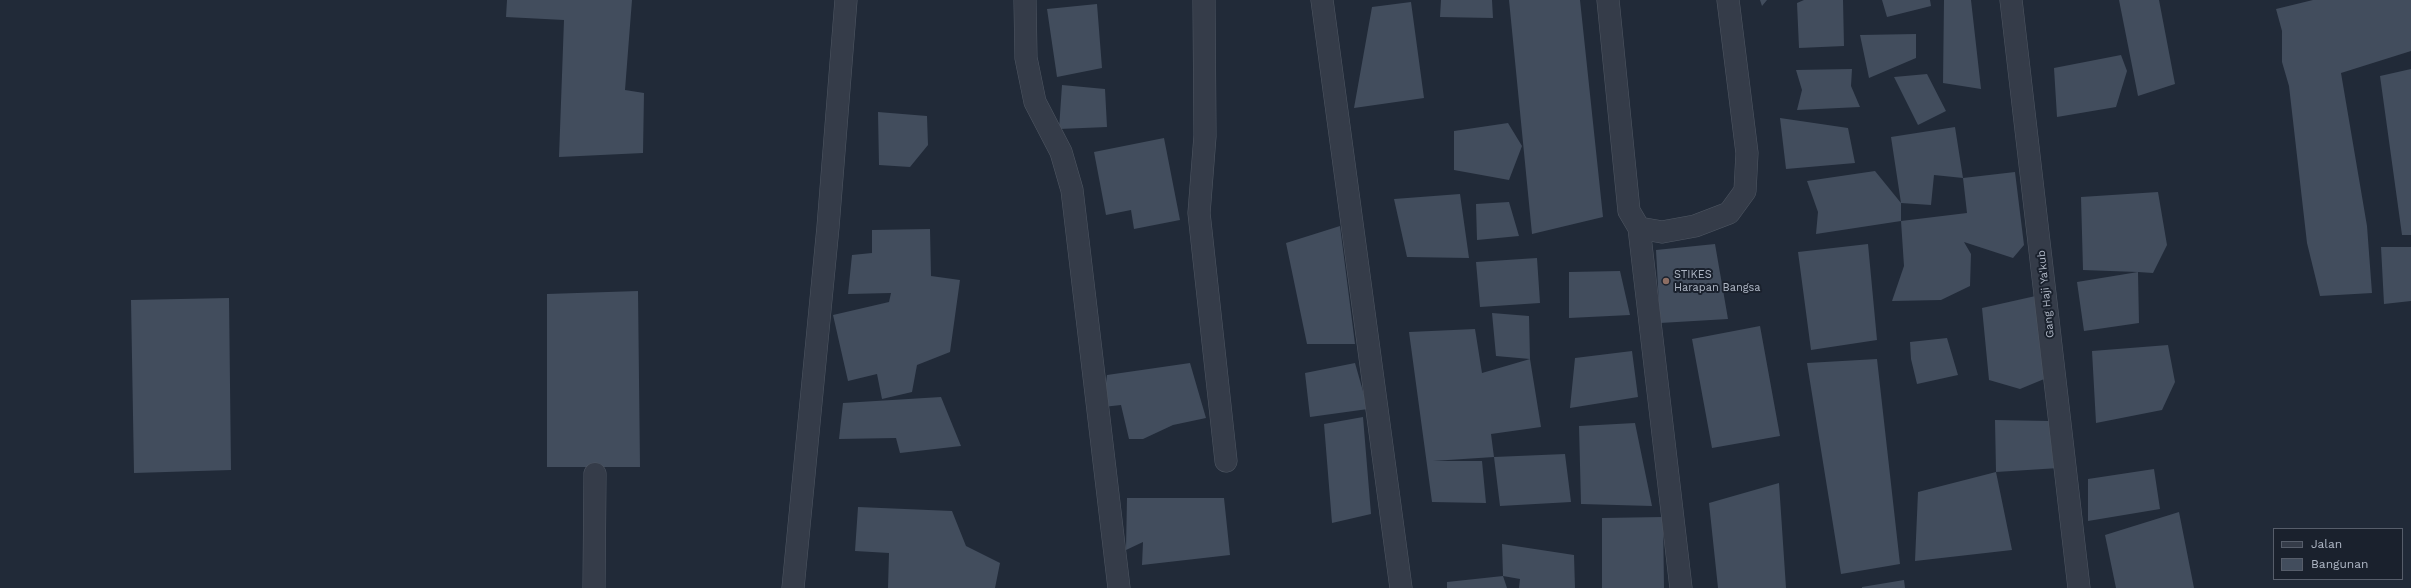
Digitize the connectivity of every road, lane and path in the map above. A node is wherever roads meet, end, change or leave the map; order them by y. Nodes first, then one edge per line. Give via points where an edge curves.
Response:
1 (846, 0) edge
2 (1025, 0) edge
3 (1204, 0) edge
4 (1322, 0) edge
5 (1608, 0) edge
6 (1728, 0) edge
7 (2011, 0) edge
8 (1639, 228) junction
9 (1226, 461) dead end
10 (595, 474) dead end
11 (594, 588) edge
12 (793, 588) edge
13 (1119, 588) edge
14 (1401, 588) edge
15 (1680, 588) edge
16 (2079, 588) edge

1 - 12 street via 827,235
2 - 13 street via 1026,58 1035,102 1060,152 1072,190
3 - 9 street via 1205,136 1199,213
4 - 14 street
5 - 8 street via 1629,211
6 - 8 street via 1747,153 1745,191 1729,213 1696,226 1662,232
7 - 16 street, Gang Haji Ya'kub
8 - 15 street
10 - 11 street

